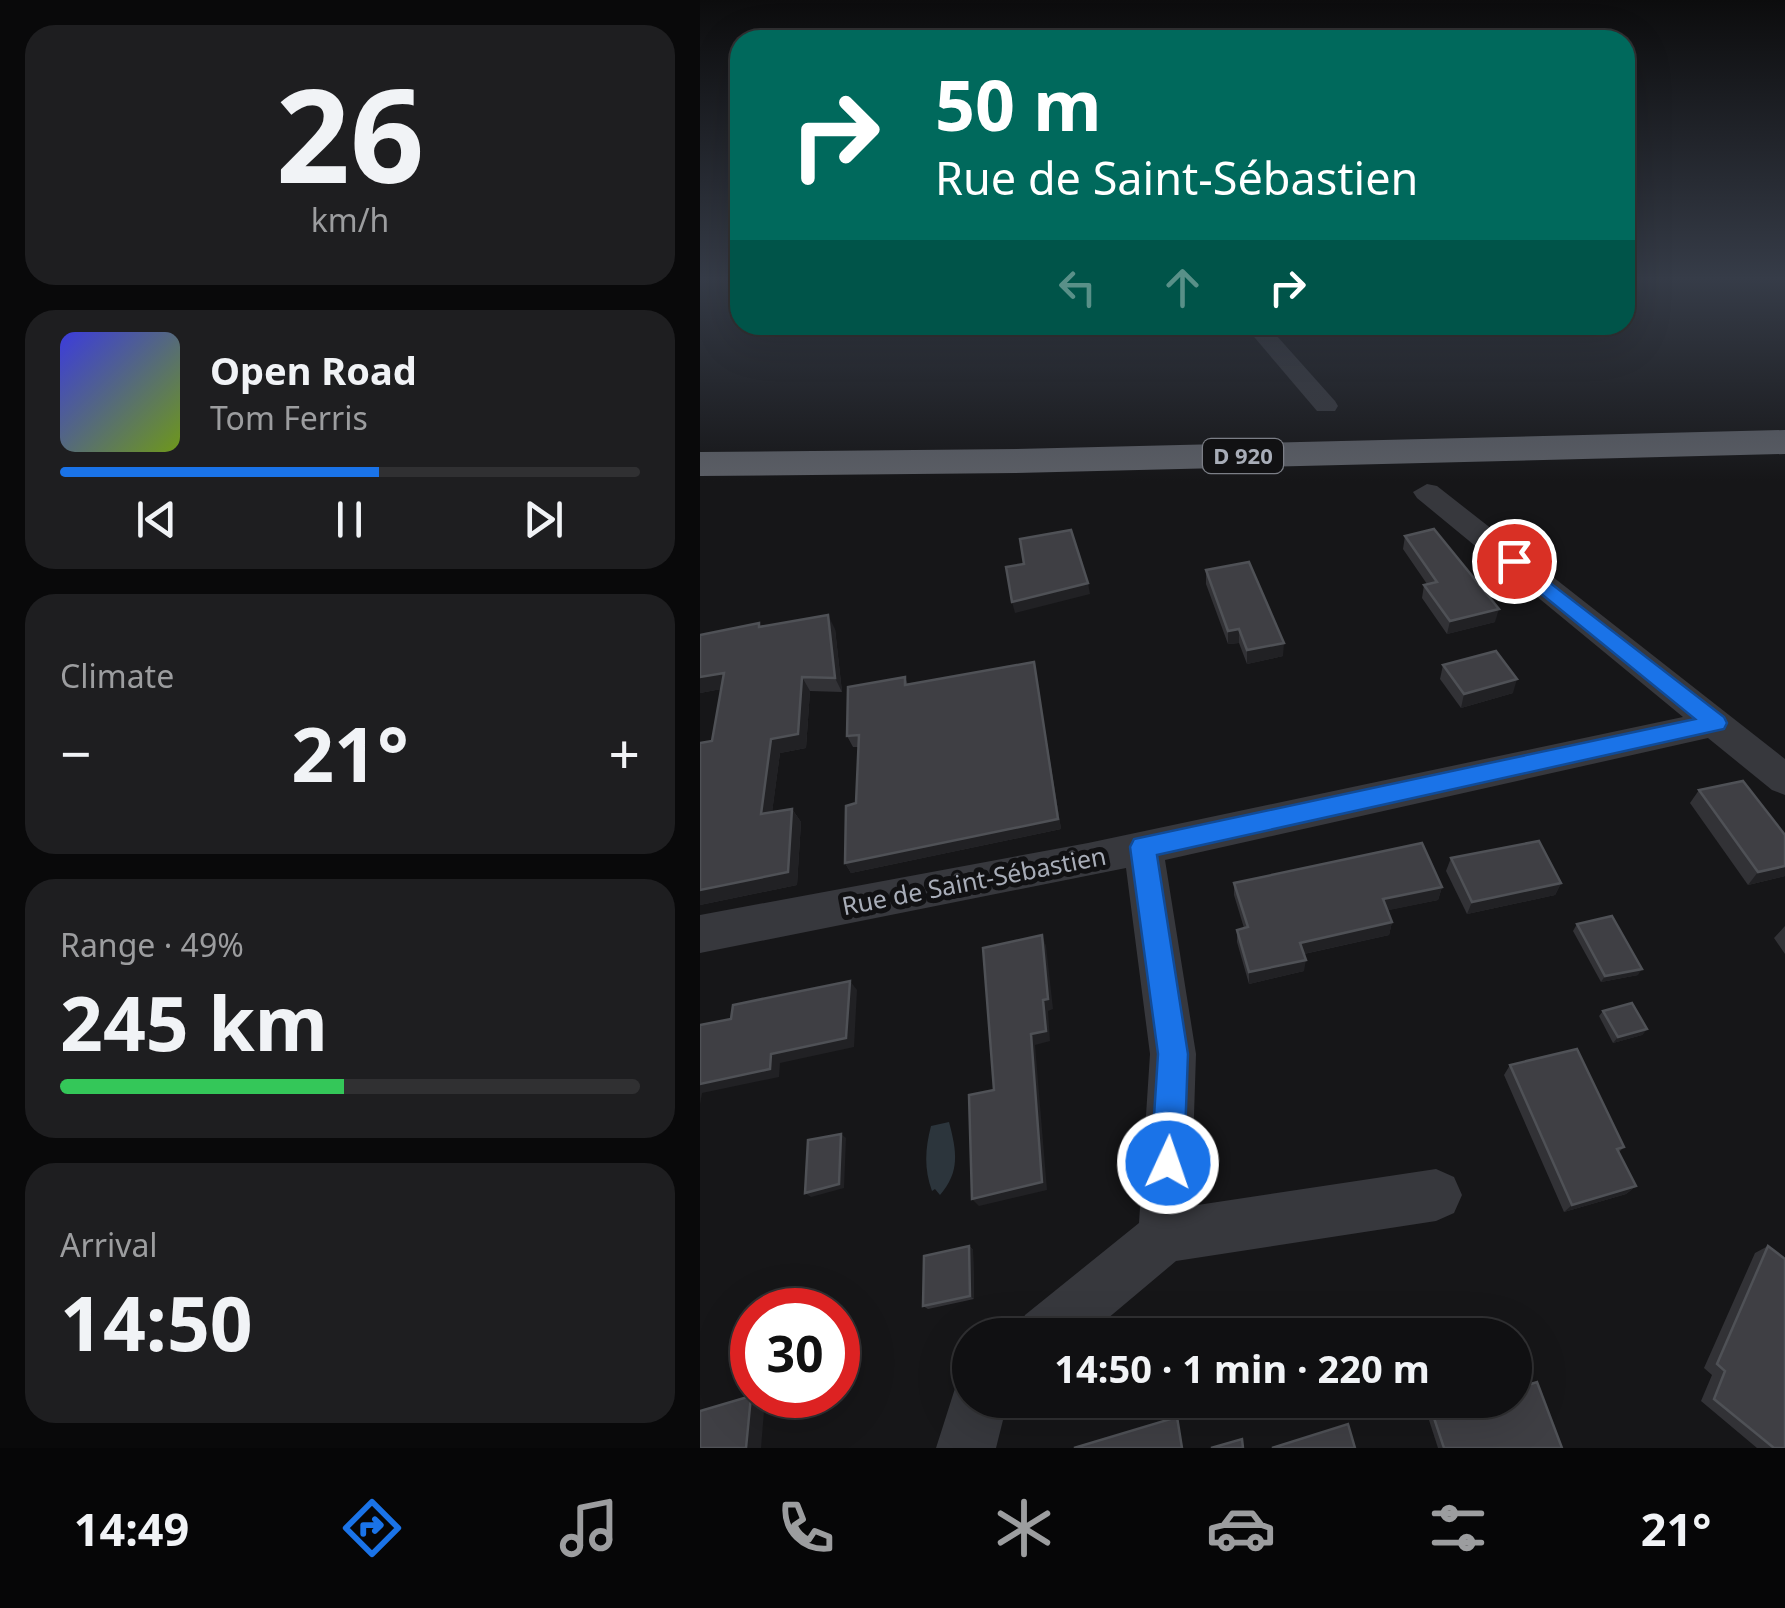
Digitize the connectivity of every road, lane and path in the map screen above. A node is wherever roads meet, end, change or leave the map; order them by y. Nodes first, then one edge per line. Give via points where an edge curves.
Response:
1 (1273, 346) edge
2 (1326, 406) dead end
3 (1785, 424) edge
4 (1785, 442) edge
5 (700, 444) edge
6 (700, 464) edge
7 (1427, 492) dead end
8 (1716, 723) junction
9 (1785, 780) edge
10 (1143, 847) junction
11 (700, 934) edge
12 (1436, 1195) dead end
13 (1164, 1236) junction
14 (1065, 1318) edge
15 (975, 1418) edge
16 (966, 1448) edge

1 - 2 street
3 - 5 highway, D 920
4 - 6 highway, D 920
7 - 8 street
8 - 9 street
8 - 10 street, Rue de Saint-Sébastien
10 - 11 street, Rue de Saint-Sébastien
10 - 13 street via 1173,1054
12 - 13 street
13 - 14 street
15 - 16 street

